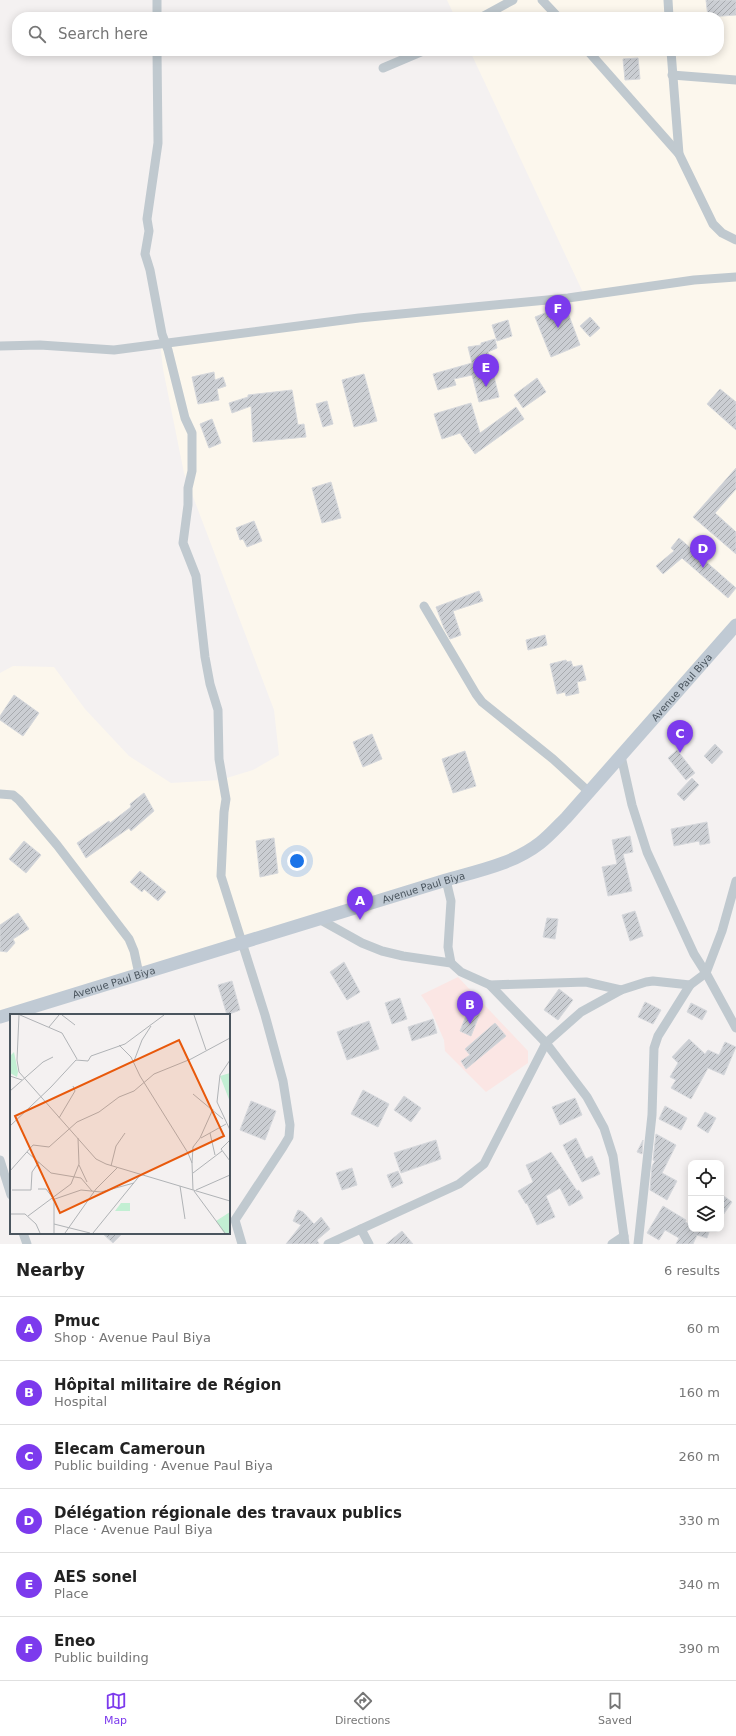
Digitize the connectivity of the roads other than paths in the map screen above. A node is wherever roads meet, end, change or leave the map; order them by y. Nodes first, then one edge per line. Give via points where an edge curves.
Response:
1 (157, 0) edge
2 (513, 0) edge
3 (542, 0) edge
4 (668, 0) edge
5 (157, 12) edge
6 (491, 12) edge
7 (553, 12) edge
8 (669, 12) edge
9 (158, 56) edge
10 (411, 56) edge
11 (592, 56) edge
12 (671, 56) edge
13 (383, 68) dead end
14 (672, 75) junction
15 (736, 80) edge
16 (679, 154) junction
17 (736, 240) edge
18 (736, 277) edge
19 (0, 338) edge
20 (165, 342) junction
21 (4, 345) edge
22 (424, 606) dead end
23 (735, 630) edge
24 (621, 756) junction
25 (589, 792) junction
26 (0, 794) edge
27 (446, 880) junction
28 (736, 881) edge
29 (319, 919) junction
30 (242, 943) junction
31 (452, 963) junction
32 (706, 973) junction
33 (139, 974) junction
34 (490, 985) junction
35 (690, 985) junction
36 (621, 990) junction
37 (0, 1017) edge
38 (736, 1028) edge
39 (546, 1043) junction
40 (0, 1160) edge
41 (10, 1192) edge
42 (361, 1229) junction
43 (23, 1234) edge
44 (624, 1240) edge
45 (27, 1244) edge
46 (242, 1244) edge
47 (328, 1244) edge
48 (369, 1244) edge
49 (612, 1244) edge
50 (638, 1244) edge

1 - 5 street
2 - 6 street
3 - 7 street
4 - 8 street
9 - 20 street via 158,143 147,219 149,231 145,254
10 - 13 street
11 - 16 street
12 - 14 street
14 - 15 street
14 - 16 street
16 - 17 street via 713,224
18 - 20 street
19 - 21 street
20 - 21 street via 106,350
20 - 30 street via 184,414 192,433 192,471 183,543 196,576 205,657 218,710 219,759 226,798 221,876
22 - 25 street via 482,702 553,759
23 - 24 main road, Avenue Paul Biya
24 - 25 main road, Avenue Paul Biya
24 - 32 street via 632,805 647,852 694,954
25 - 27 main road, Avenue Paul Biya via 549,835 531,849 490,869
26 - 33 street via 12,795 20,800 129,939
27 - 29 main road, Avenue Paul Biya
27 - 31 street via 451,901 448,947
28 - 32 street via 722,931
29 - 30 main road, Avenue Paul Biya
29 - 31 street via 382,951
30 - 33 main road, Avenue Paul Biya
30 - 46 street via 283,1081 290,1125 289,1136 283,1147 234,1220
31 - 34 street via 462,972
32 - 35 street
32 - 38 street
33 - 37 main road, Avenue Paul Biya
34 - 36 street via 586,982
34 - 39 street
35 - 36 street via 653,981
35 - 50 street via 658,1036 654,1048 652,1115
36 - 39 street via 581,1012
39 - 42 street via 484,1164 459,1184
39 - 44 street via 587,1096 604,1128 613,1156
40 - 41 street
42 - 47 street
42 - 48 street
43 - 45 street
44 - 49 street

